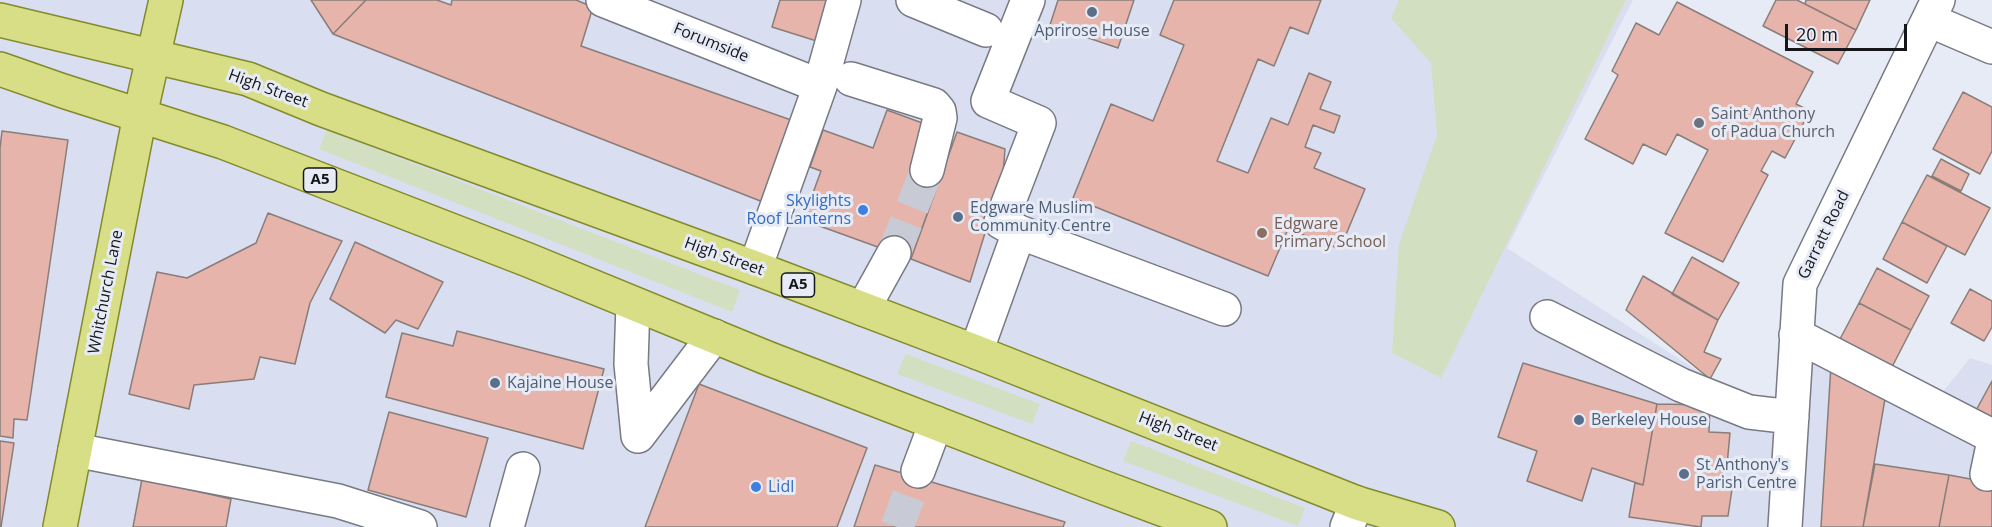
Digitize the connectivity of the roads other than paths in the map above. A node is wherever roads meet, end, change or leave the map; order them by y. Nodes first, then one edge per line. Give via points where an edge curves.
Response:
1 (166, 0) edge
2 (603, 0) edge
3 (844, 0) edge
4 (914, 0) edge
5 (1028, 0) edge
6 (1934, 10) edge
7 (0, 20) edge
8 (986, 30) dead end
9 (1992, 47) edge
10 (153, 56) junction
11 (0, 69) edge
12 (851, 79) dead end
13 (820, 86) junction
14 (140, 115) junction
15 (927, 170) tunnel mouth
16 (1019, 232) junction
17 (894, 253) tunnel mouth
18 (755, 268) junction
19 (633, 304) junction
20 (863, 309) junction
21 (1224, 309) dead end
22 (1547, 317) dead end
23 (1796, 335) junction
24 (714, 336) junction
25 (976, 352) junction
26 (1792, 417) junction
27 (936, 423) junction
28 (1992, 436) edge
29 (75, 450) junction
30 (523, 469) dead end
31 (918, 471) tunnel mouth
32 (1352, 515) edge
33 (60, 527) edge
34 (420, 527) edge
35 (507, 527) edge
36 (1210, 527) edge
37 (1438, 527) edge
38 (1785, 527) edge

1 - 10 main road, Whitchurch Lane
2 - 13 street, Forumside
3 - 13 street
4 - 8 street
5 - 16 street via 988,101 1039,123 1001,222
6 - 9 street
6 - 23 street, Garratt Road via 1800,284
7 - 10 main road, High Street / A5
10 - 14 main road, Whitchurch Lane
10 - 18 main road, High Street / A5 via 248,79
11 - 14 main road, A5
12 - 15 street via 934,105 940,118
13 - 18 street
14 - 19 main road, A5 via 223,142
14 - 29 main road, Whitchurch Lane
16 - 21 street
16 - 25 street
17 - 20 street
18 - 20 main road, High Street / A5
19 - 24 main road, A5
19 - 24 street via 631,363 638,435
20 - 25 main road, High Street / A5
22 - 26 street via 1681,385 1749,412
23 - 26 street, Garratt Road
23 - 28 street
24 - 27 main road, A5
25 - 32 main road, High Street / A5
26 - 38 street, Garratt Road
27 - 31 street
27 - 36 main road, A5
29 - 33 main road, Whitchurch Lane
29 - 34 street via 338,501
30 - 35 street
32 - 37 main road, High Street / A5

